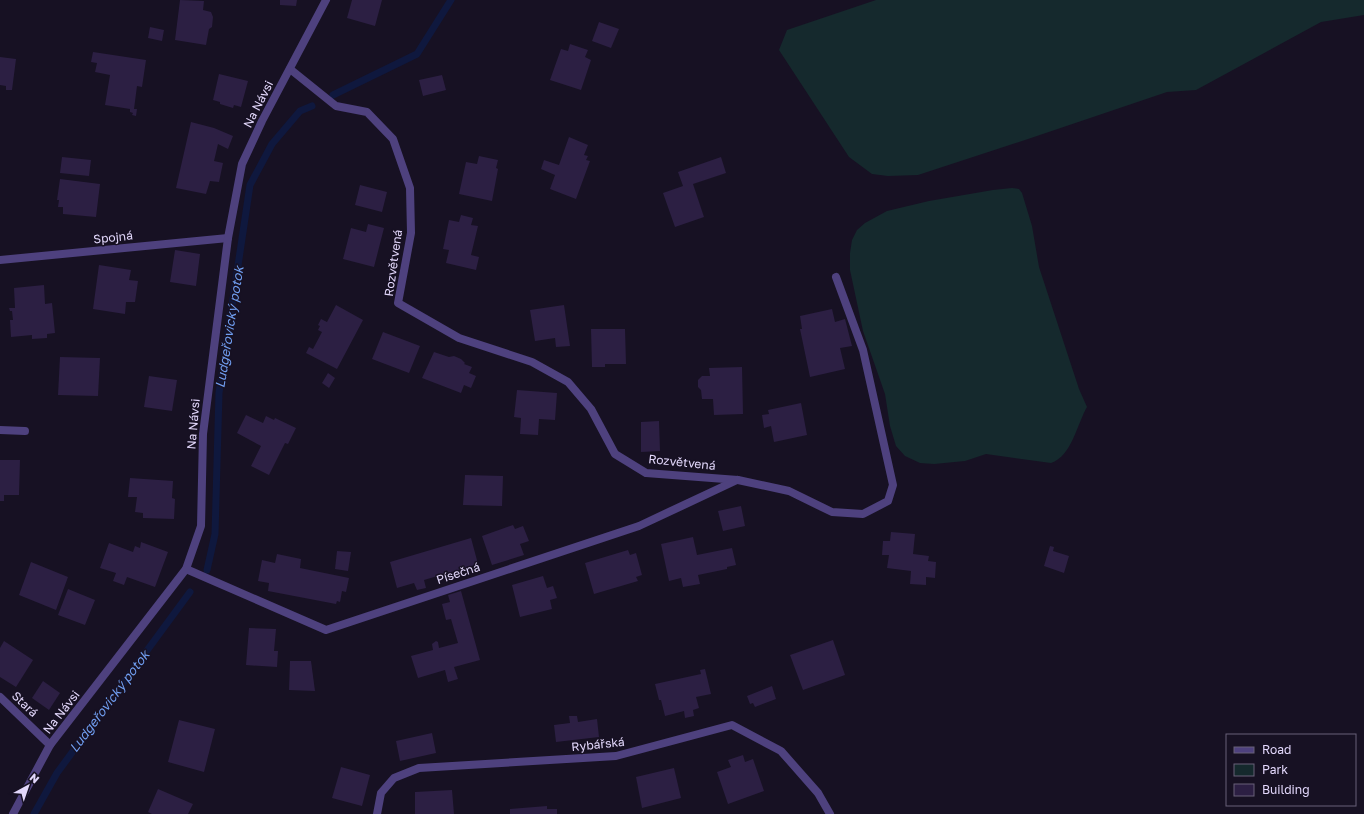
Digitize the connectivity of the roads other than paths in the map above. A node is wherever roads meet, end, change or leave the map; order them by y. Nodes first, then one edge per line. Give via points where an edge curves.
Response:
1 (326, 0) edge
2 (290, 69) junction
3 (228, 238) junction
4 (0, 260) edge
5 (836, 277) dead end
6 (0, 430) edge
7 (24, 431) dead end
8 (738, 480) junction
9 (186, 569) junction
10 (0, 697) edge
11 (50, 746) junction
12 (13, 814) edge
13 (377, 814) edge
14 (830, 814) edge

1 - 2 street, Na Návsi
2 - 3 street, Na Návsi via 242,164
2 - 8 street, Rozvětvená via 336,106 367,112 393,139 410,188 411,233 398,303 459,338 532,362 568,382 591,409 615,454 646,473
3 - 4 street, Spojná
3 - 9 street, Na Návsi via 203,434 201,526
5 - 8 street, Rozvětvená via 864,350 893,485 888,501 863,514 832,512 789,491
6 - 7 street
8 - 9 street, Písečná via 639,526 326,630
9 - 11 street, Na Návsi
10 - 11 street, Stará
11 - 12 street, Na Návsi
13 - 14 street, Rybářská via 381,793 394,778 420,768 616,756 732,725 781,751 818,793

